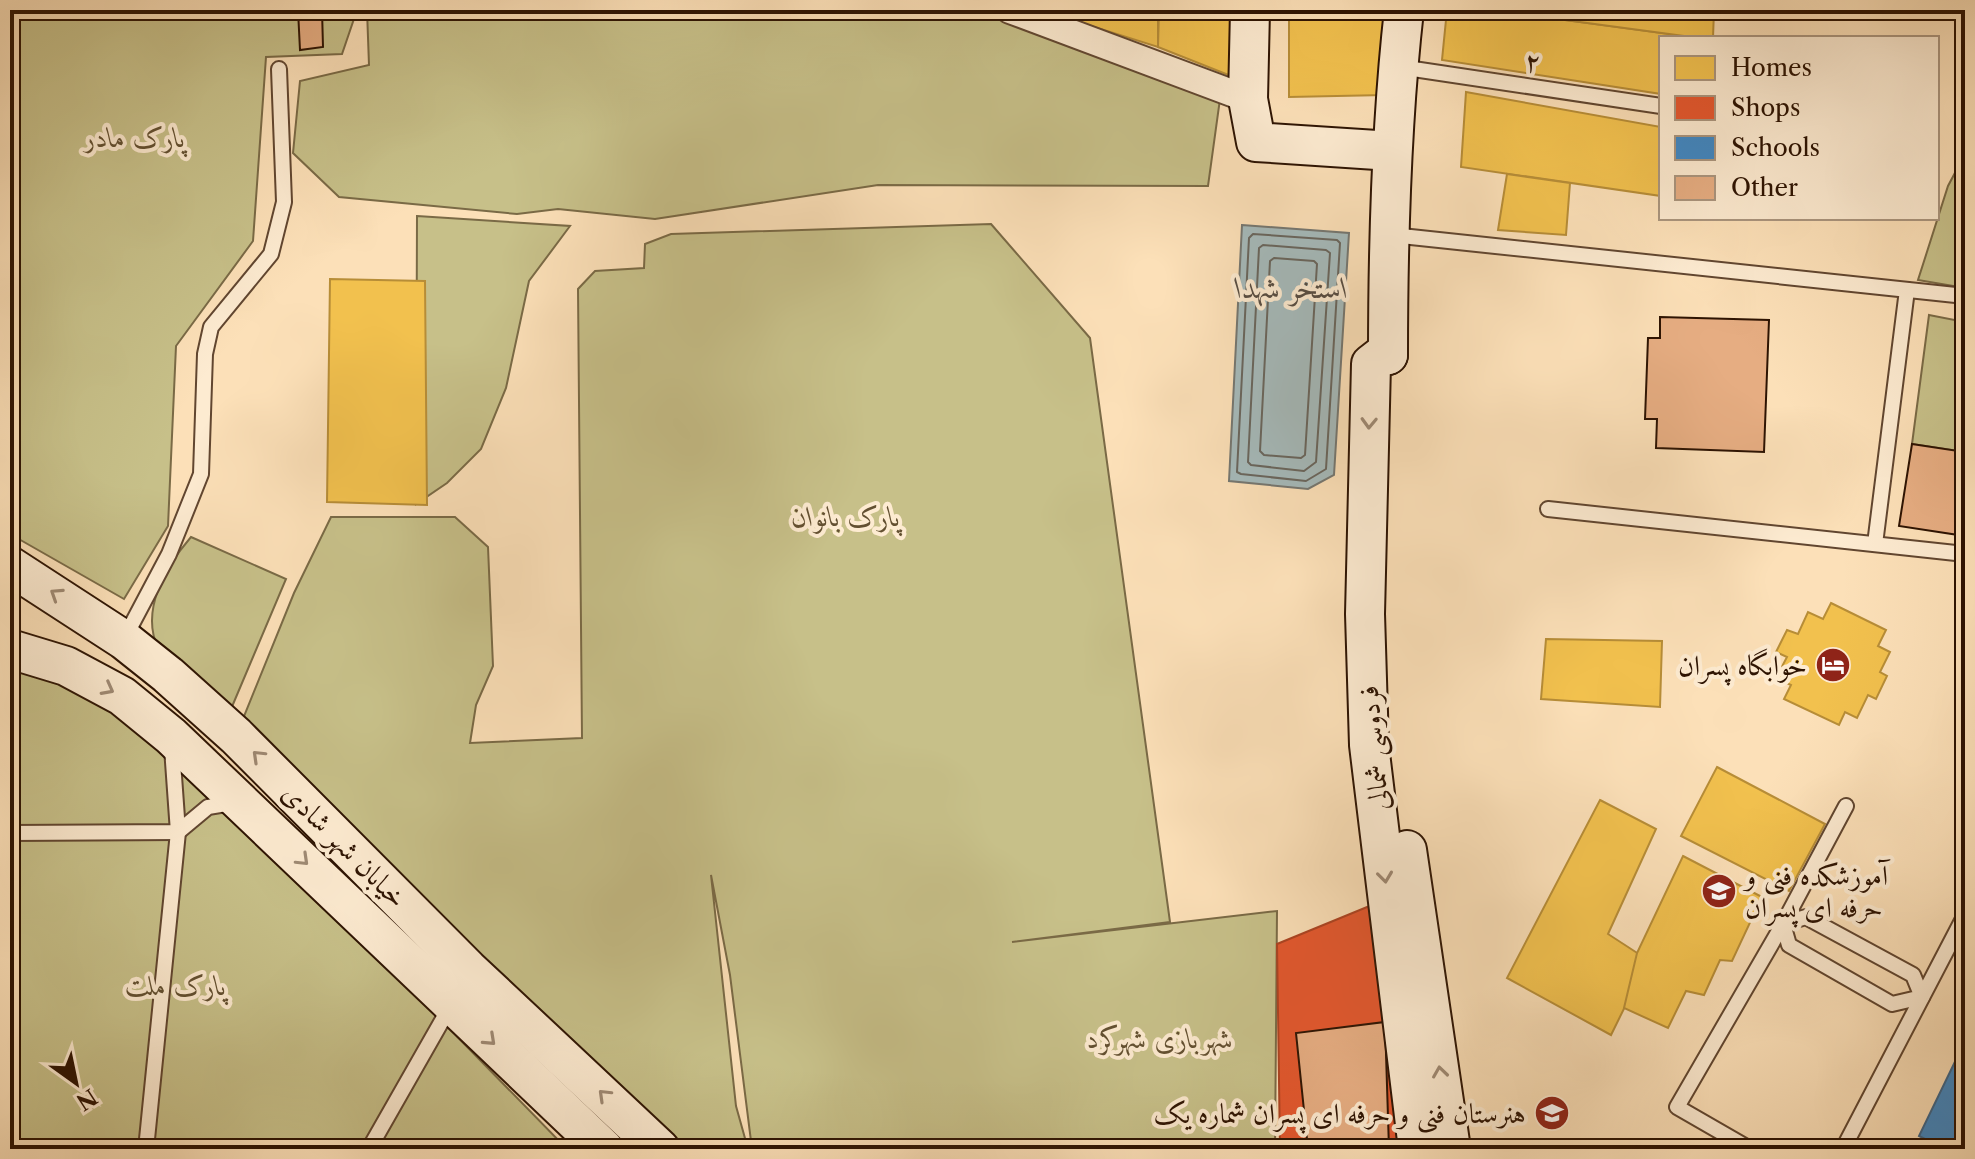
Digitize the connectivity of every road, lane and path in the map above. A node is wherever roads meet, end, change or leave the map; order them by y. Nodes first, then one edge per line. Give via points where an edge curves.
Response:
1 (1010, 10) edge
2 (1250, 10) edge
3 (1404, 10) edge
4 (1055, 18) edge
5 (1398, 66) junction
6 (279, 69) dead end
7 (1248, 99) junction
8 (1659, 106) edge
9 (1392, 151) junction
10 (1388, 234) junction
11 (1907, 290) junction
12 (1965, 296) edge
13 (1388, 355) junction
14 (1548, 509) dead end
15 (1875, 544) junction
16 (1965, 554) edge
17 (10, 566) edge
18 (124, 640) junction
19 (10, 649) edge
20 (171, 736) junction
21 (242, 801) junction
22 (1846, 806) dead end
23 (178, 832) junction
24 (10, 833) edge
25 (1965, 915) edge
26 (1783, 924) junction
27 (1922, 997) junction
28 (448, 1001) junction
29 (146, 1149) edge
30 (369, 1149) edge
31 (604, 1149) edge
32 (660, 1149) edge
33 (1418, 1149) edge
34 (1451, 1149) edge
35 (1750, 1149) edge
36 (1843, 1149) edge

1 - 4 street
2 - 7 main road
3 - 5 main road, فردوسی شمالی
4 - 7 street
5 - 8 lane, ۲
5 - 9 main road, فردوسی شمالی
6 - 18 lane via 284,202 271,254 211,327 205,354 201,474 169,554
7 - 9 main road via 1256,142
9 - 10 main road, فردوسی شمالی
10 - 11 lane
10 - 13 main road, فردوسی شمالی
11 - 12 lane
11 - 15 lane
13 -> 33 main road, فردوسی شمالی via 1371,364 1365,614 1369,745
34 -> 13 main road, فردوسی شمالی via 1391,740 1390,491 1398,364
14 - 15 lane
15 - 16 lane
18 -> 17 main road, خیابان شهر شادی
32 -> 18 main road, خیابان شهر شادی via 468,969 247,746
19 -> 20 main road, خیابان شهر شادی via 66,666 122,696
20 - 21 main road, خیابان شهر شادی
20 - 23 lane
21 - 23 lane via 208,807
21 -> 28 main road, خیابان شهر شادی
22 - 26 lane
23 - 24 lane
23 - 29 lane
25 - 27 lane
26 - 27 lane via 1806,917 1913,975
26 - 27 lane via 1789,945 1892,1004
26 - 35 lane via 1677,1107
27 - 36 lane
28 - 30 lane via 443,1019
28 -> 31 main road, خیابان شهر شادی

